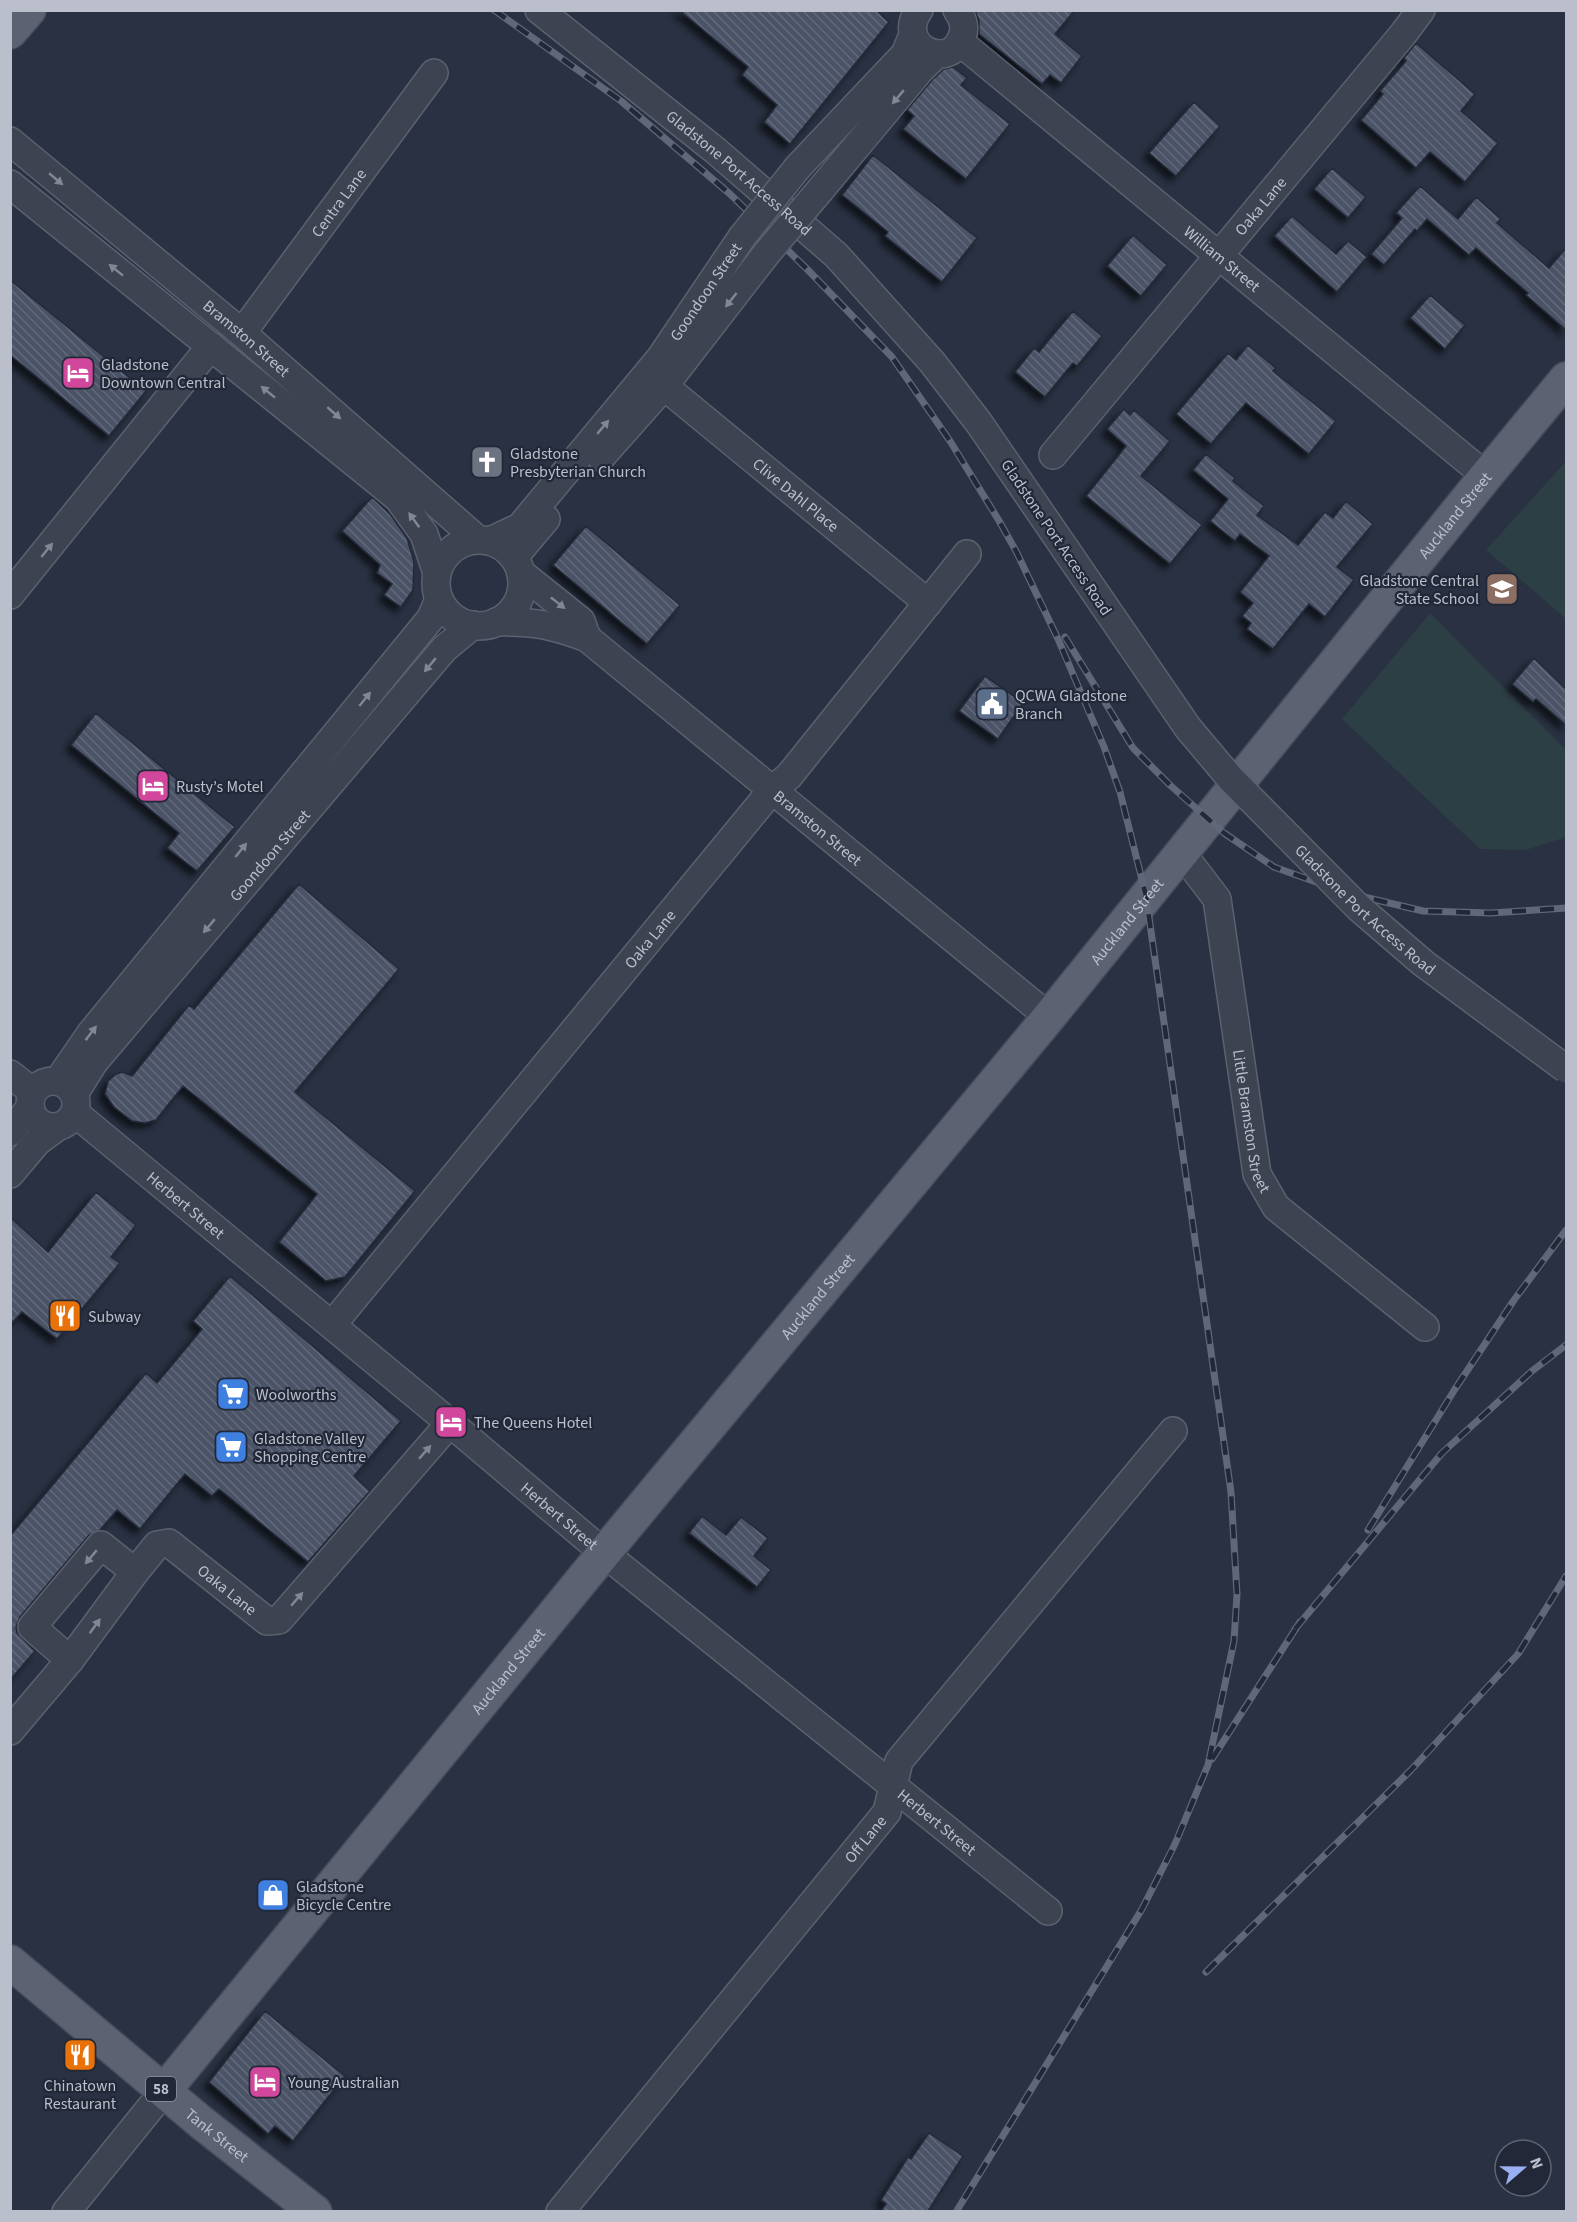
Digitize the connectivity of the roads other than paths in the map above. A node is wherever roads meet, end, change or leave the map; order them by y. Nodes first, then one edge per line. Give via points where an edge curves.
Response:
1 (28, 10) edge
2 (539, 10) edge
3 (957, 10) edge
4 (1420, 10) edge
5 (917, 17) edge
6 (10, 32) edge
7 (948, 48) junction
8 (434, 73) dead end
9 (10, 141) edge
10 (10, 184) edge
11 (1219, 256) junction
12 (242, 333) junction
13 (211, 346) junction
14 (1566, 379) edge
15 (664, 386) junction
16 (1053, 455) dead end
17 (1486, 476) junction
18 (484, 540) junction
19 (967, 554) dead end
20 (517, 565) junction
21 (438, 586) junction
22 (10, 595) edge
23 (928, 603) junction
24 (484, 624) junction
25 (587, 638) junction
26 (772, 790) junction
27 (1181, 852) junction
28 (1049, 1017) junction
29 (1566, 1069) edge
30 (10, 1074) edge
31 (32, 1100) junction
32 (66, 1104) junction
33 (10, 1132) edge
34 (10, 1174) edge
35 (332, 1325) junction
36 (1425, 1327) dead end
37 (450, 1423) junction
38 (1173, 1431) dead end
39 (604, 1553) junction
40 (135, 1572) junction
41 (65, 1666) junction
42 (10, 1731) edge
43 (893, 1788) junction
44 (1048, 1911) dead end
45 (10, 1962) edge
46 (164, 2091) junction
47 (66, 2211) edge
48 (315, 2211) edge
49 (560, 2211) edge

1 - 6 main road
2 - 29 street, Gladstone Port Access Road, bridge via 707,144 836,255 932,362 979,423 1188,728 1231,779 1359,908 1423,963
3 - 7 street via 964,27
4 - 11 street, Oaka Lane
5 - 7 street, William Street via 922,48
18 -> 5 street, Goondoon Street, bridge via 520,527 661,357 742,237 798,167 905,54
7 - 11 street, William Street
7 -> 15 street, Goondoon Street, bridge via 921,69 767,254
8 - 12 street, Centra Lane
9 -> 12 street, Bramston Street
13 -> 10 street, Bramston Street
11 - 16 street, Oaka Lane
11 - 17 street, William Street
12 -> 18 street, Bramston Street
21 -> 13 street, Bramston Street via 424,534 398,498
22 -> 13 street
14 - 17 main road, Auckland Street
15 - 20 street, Goondoon Street
15 - 23 street, Clive Dahl Place
17 - 27 main road, Auckland Street
18 - 20 street via 503,547
18 - 21 street via 466,541 447,553
19 - 23 street, Oaka Lane
20 - 24 street via 522,585 520,597 506,616
20 -> 25 street, Bramston Street via 581,621
21 - 24 street via 447,611 459,621
32 -> 21 street, Goondoon Street via 90,1033 431,618
23 - 26 street, Oaka Lane via 789,776
24 - 25 street, Bramston Street via 529,621
24 -> 32 street, Goondoon Street via 444,649 94,1062
25 - 26 street, Bramston Street
26 - 28 street, Bramston Street
26 - 35 street, Oaka Lane
27 - 28 main road, Auckland Street
27 - 36 street, Little Bramston Street via 1217,899 1257,1174 1276,1207
28 - 39 main road, Auckland Street
30 - 31 street
31 - 32 street via 44,1083
31 - 32 street, Herbert Street via 39,1123 47,1127
31 - 33 street
32 - 34 street, Goondoon Street
32 - 35 street, Herbert Street
35 - 37 street, Herbert Street
37 - 39 street, Herbert Street
40 -> 37 street, Oaka Lane via 157,1545 169,1543 267,1621 279,1620
38 - 43 street, Off Lane via 899,1761
39 - 43 street, Herbert Street
39 - 46 main road, Auckland Street
41 -> 40 street, Oaka Lane
40 -> 41 street via 101,1545 32,1627
41 - 42 street, Oaka Lane
43 - 44 street, Herbert Street
43 - 49 street, Off Lane via 886,1812
45 - 46 main road, Tank Street / 58
46 - 47 street, Auckland Street
46 - 48 main road, Tank Street / 58

